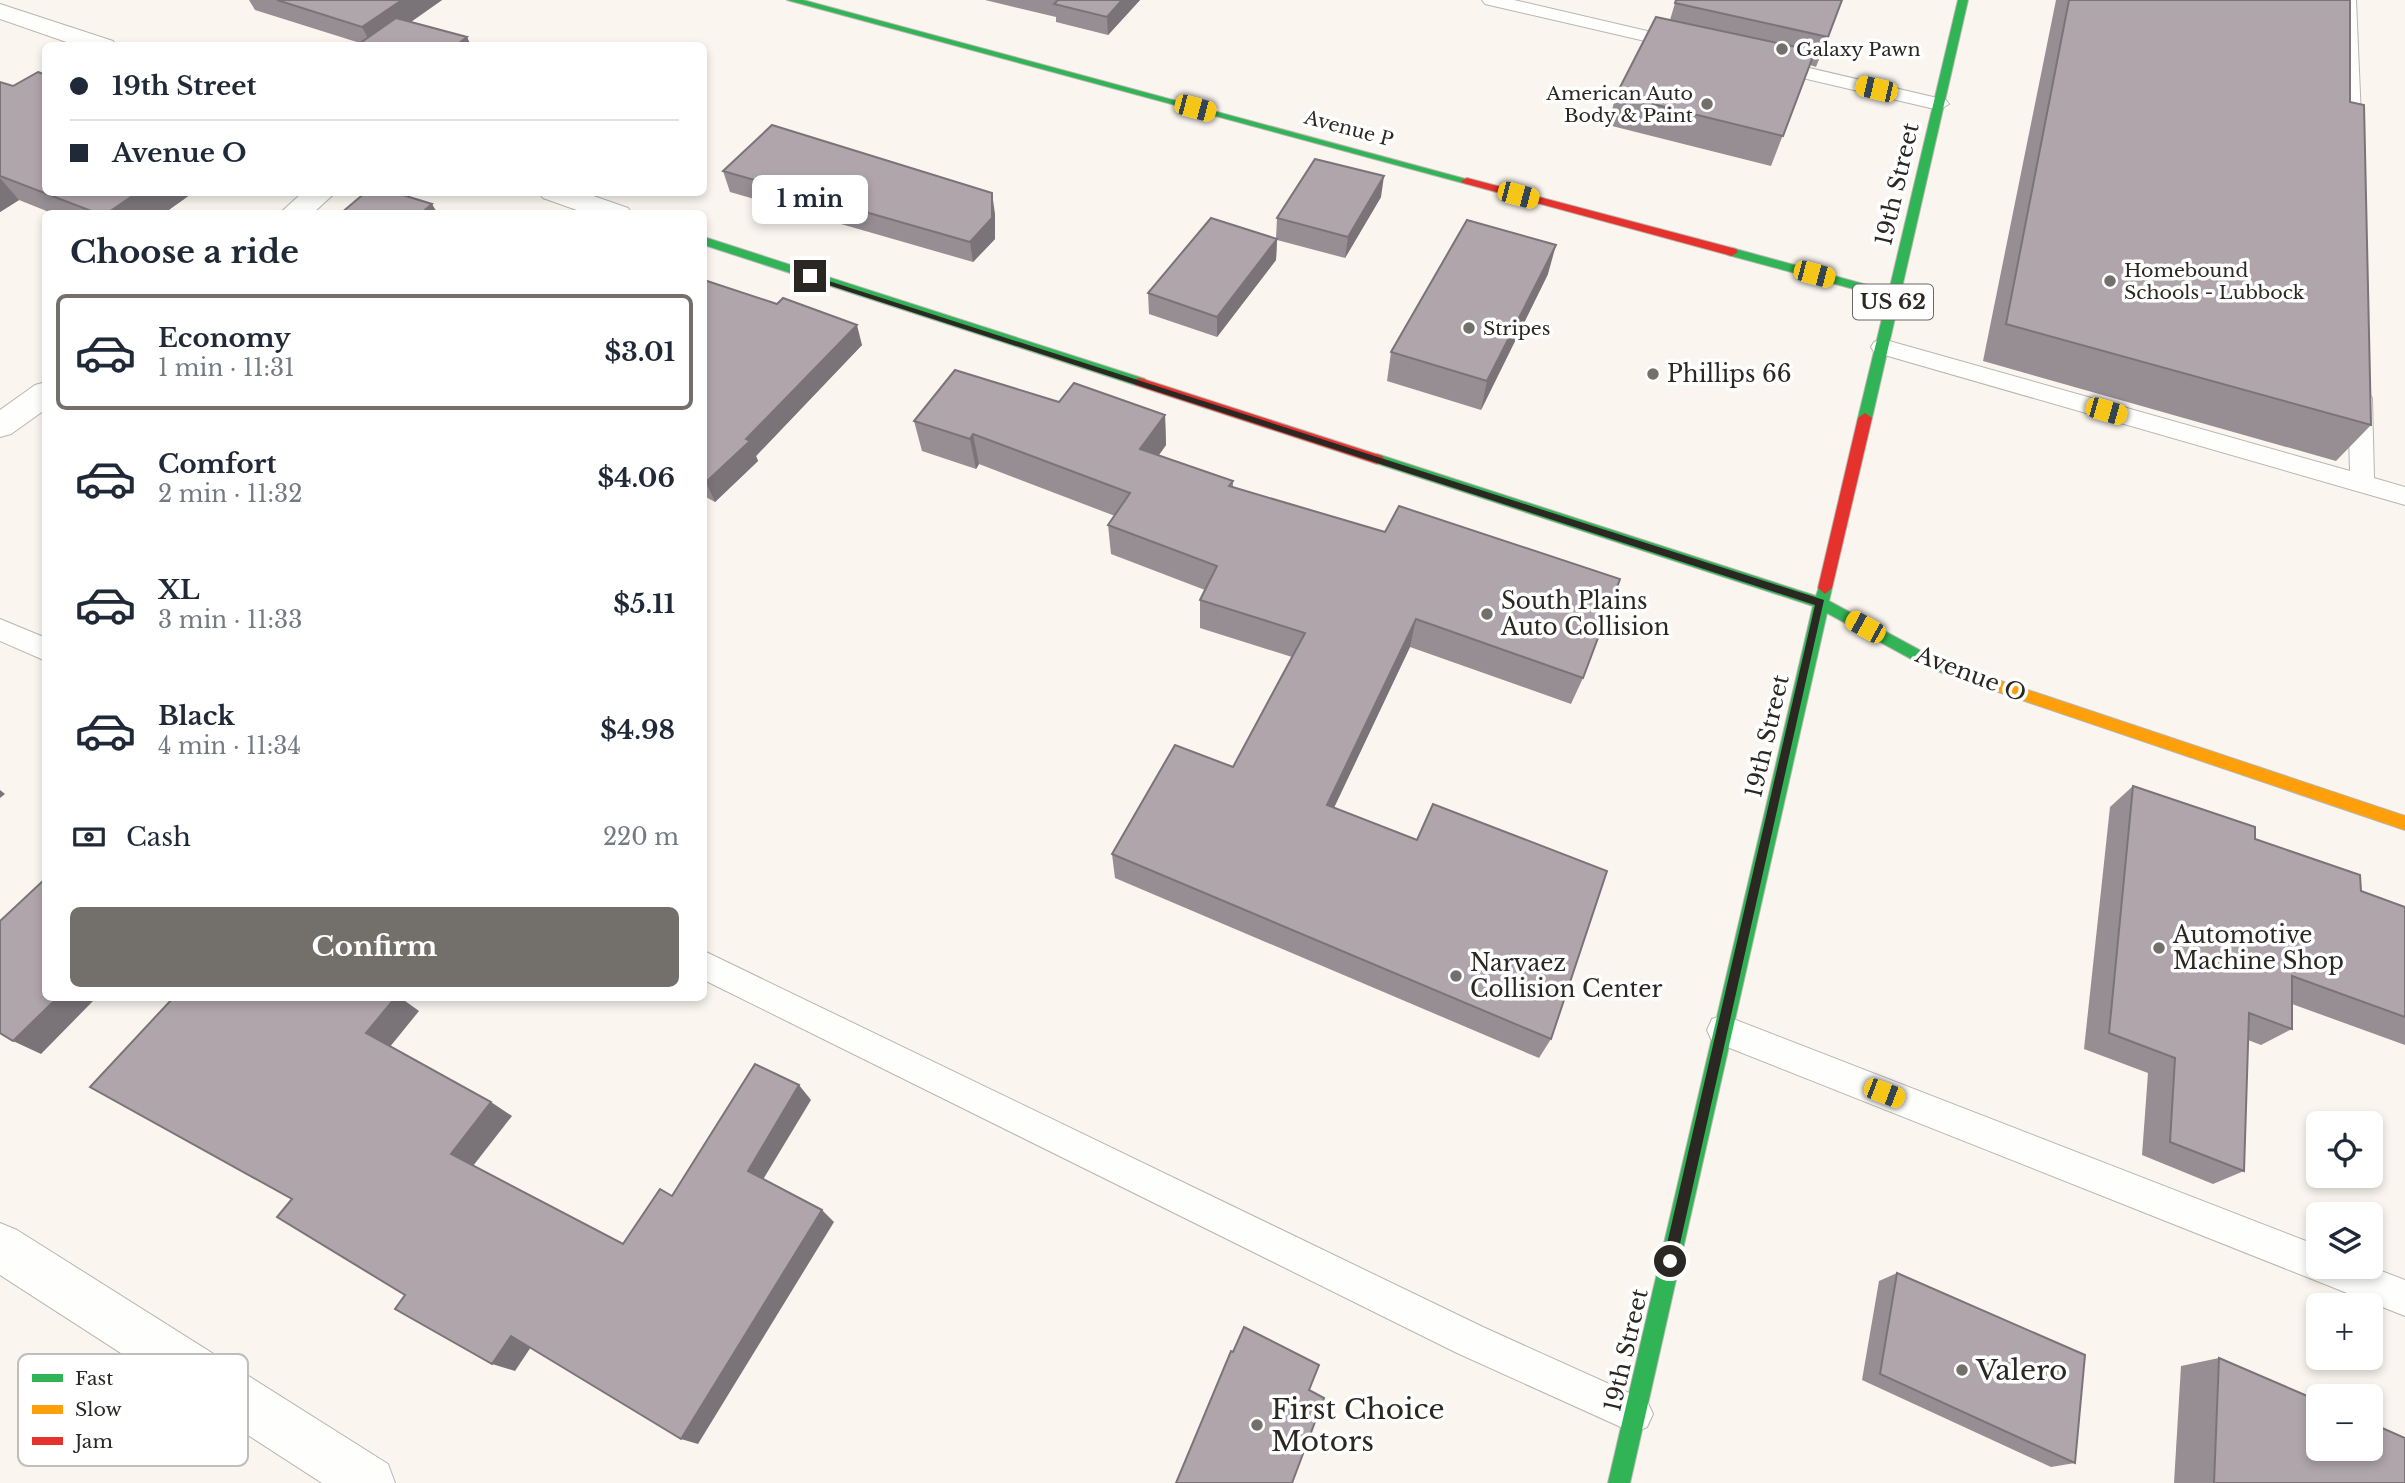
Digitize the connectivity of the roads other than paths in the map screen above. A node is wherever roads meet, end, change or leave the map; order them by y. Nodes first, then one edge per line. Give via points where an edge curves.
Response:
1 (792, 0) edge
2 (1491, 0) edge
3 (1963, 0) edge
4 (2347, 0) edge
5 (0, 11) edge
6 (92, 42) edge
7 (1707, 50) edge
8 (1747, 59) edge
9 (1939, 104) junction
10 (2353, 167) edge
11 (316, 196) edge
12 (565, 196) edge
13 (298, 210) edge
14 (606, 210) edge
15 (707, 242) edge
16 (1894, 296) junction
17 (1882, 347) junction
18 (2359, 378) edge
19 (42, 396) edge
20 (0, 426) edge
21 (2362, 483) junction
22 (2405, 496) edge
23 (1821, 603) junction
24 (0, 629) edge
25 (42, 648) edge
26 (2405, 824) edge
27 (707, 966) edge
28 (1723, 1030) junction
29 (0, 1247) edge
30 (2306, 1259) edge
31 (2357, 1279) edge
32 (2405, 1298) edge
33 (167, 1354) edge
34 (248, 1406) edge
35 (1634, 1414) junction
36 (369, 1483) edge
37 (1619, 1483) edge

1 - 16 street, Avenue P
2 - 7 lane
3 - 9 street, 19th Street / US 62
4 - 10 lane
5 - 6 street
8 - 9 lane
9 - 16 street, 19th Street / US 62
11 - 13 street
12 - 14 street
15 - 23 street, Avenue O
16 - 17 street, 19th Street / US 62
17 - 21 lane
17 - 23 street, 19th Street / US 62
18 - 21 lane
19 - 20 street
21 - 22 lane
23 - 26 street, Avenue O via 1931,663
23 - 28 street, 19th Street / US 62
24 - 25 lane
27 - 35 lane via 1470,1340
28 - 30 lane
28 - 35 street, 19th Street / US 62
29 - 33 street
31 - 32 lane
34 - 36 street
35 - 37 street, 19th Street / US 62

